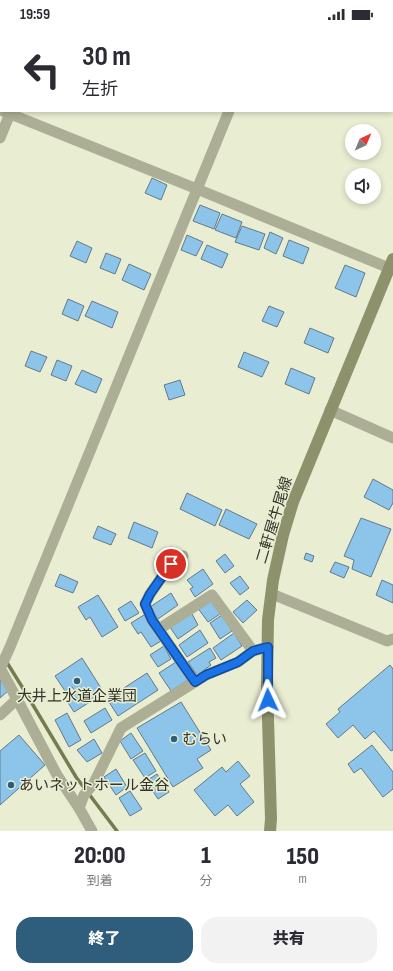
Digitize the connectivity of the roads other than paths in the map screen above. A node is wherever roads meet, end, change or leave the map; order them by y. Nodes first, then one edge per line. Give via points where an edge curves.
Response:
1 (5, 112) edge
2 (7, 112) edge
3 (229, 112) edge
4 (0, 138) edge
5 (197, 189) junction
6 (391, 263) edge
7 (330, 410) junction
8 (393, 438) edge
9 (183, 556) dead end
10 (272, 594) junction
11 (159, 629) junction
12 (393, 639) edge
13 (268, 647) junction
14 (253, 651) junction
15 (0, 668) edge
16 (195, 682) junction
17 (18, 699) junction
18 (0, 715) edge
19 (79, 808) junction
20 (92, 831) edge
21 (270, 831) edge

1 - 4 street
2 - 5 street
3 - 5 street
5 - 6 street
5 - 15 street
6 - 7 street, 二軒屋牛尾線
7 - 8 street
7 - 10 street, 二軒屋牛尾線 via 293,502 273,580
9 - 11 street via 171,564 145,604
10 - 12 street via 387,641
10 - 13 street, 二軒屋牛尾線 via 268,620
11 - 14 street via 212,595
11 - 16 street
13 - 14 street
13 - 21 street, 二軒屋牛尾線
14 - 16 street via 238,662
15 - 17 street
16 - 19 street via 122,728
17 - 18 street
17 - 19 street via 58,775
19 - 20 street

